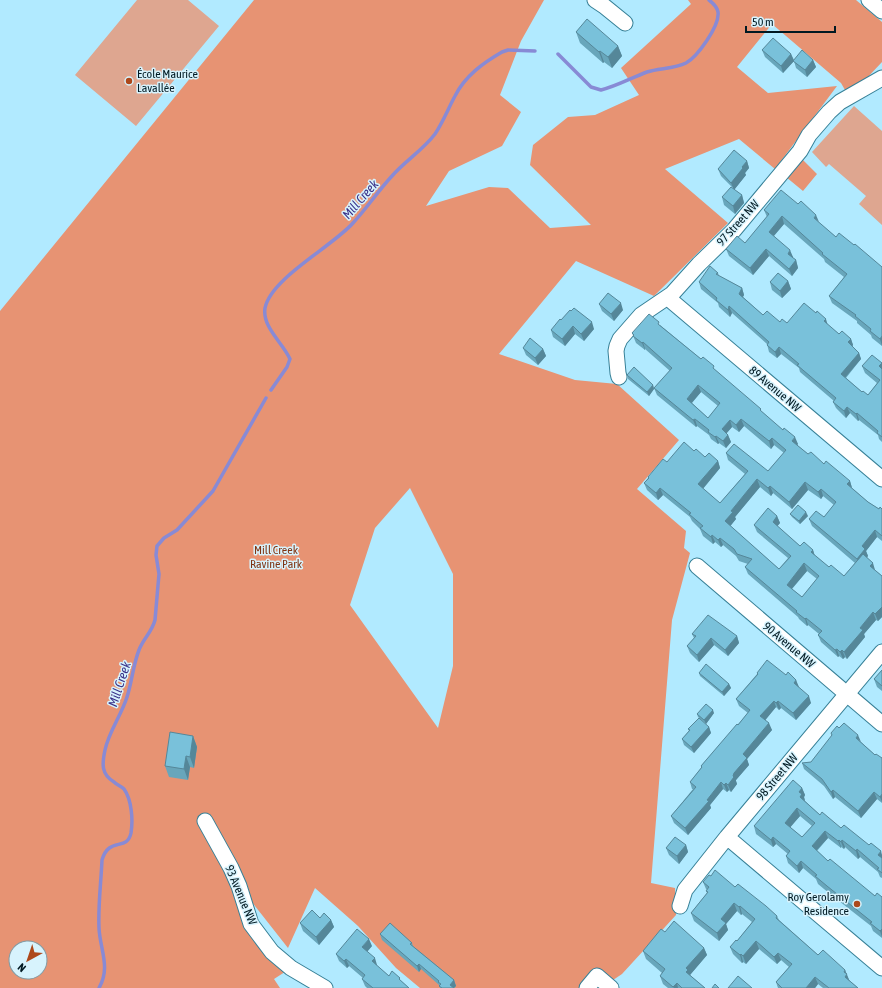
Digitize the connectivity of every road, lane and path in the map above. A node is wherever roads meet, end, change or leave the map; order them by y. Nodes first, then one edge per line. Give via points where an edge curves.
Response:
1 (595, 0) edge
2 (869, 0) edge
3 (882, 10) edge
4 (625, 23) dead end
5 (882, 78) edge
6 (668, 298) junction
7 (619, 377) dead end
8 (882, 479) edge
9 (697, 566) dead end
10 (882, 652) edge
11 (847, 694) junction
12 (882, 724) edge
13 (205, 821) dead end
14 (727, 837) junction
15 (680, 906) dead end
16 (882, 968) edge
17 (325, 988) edge
18 (587, 988) edge
19 (611, 988) edge

1 - 4 street
2 - 3 street
5 - 6 street, 97 Street NW via 840,102 829,112 734,230
6 - 7 street, 97 Street NW via 638,318 620,339 616,351
6 - 8 street, 89 Avenue NW
9 - 11 street, 90 Avenue NW
10 - 11 street, 98 Street NW
11 - 12 street, 90 Avenue NW
11 - 14 street, 98 Street NW
13 - 17 street, 93 Avenue NW via 231,868 251,924 272,952 291,968
14 - 15 street, 98 Street NW via 685,890
14 - 16 street
18 - 19 street via 597,976

